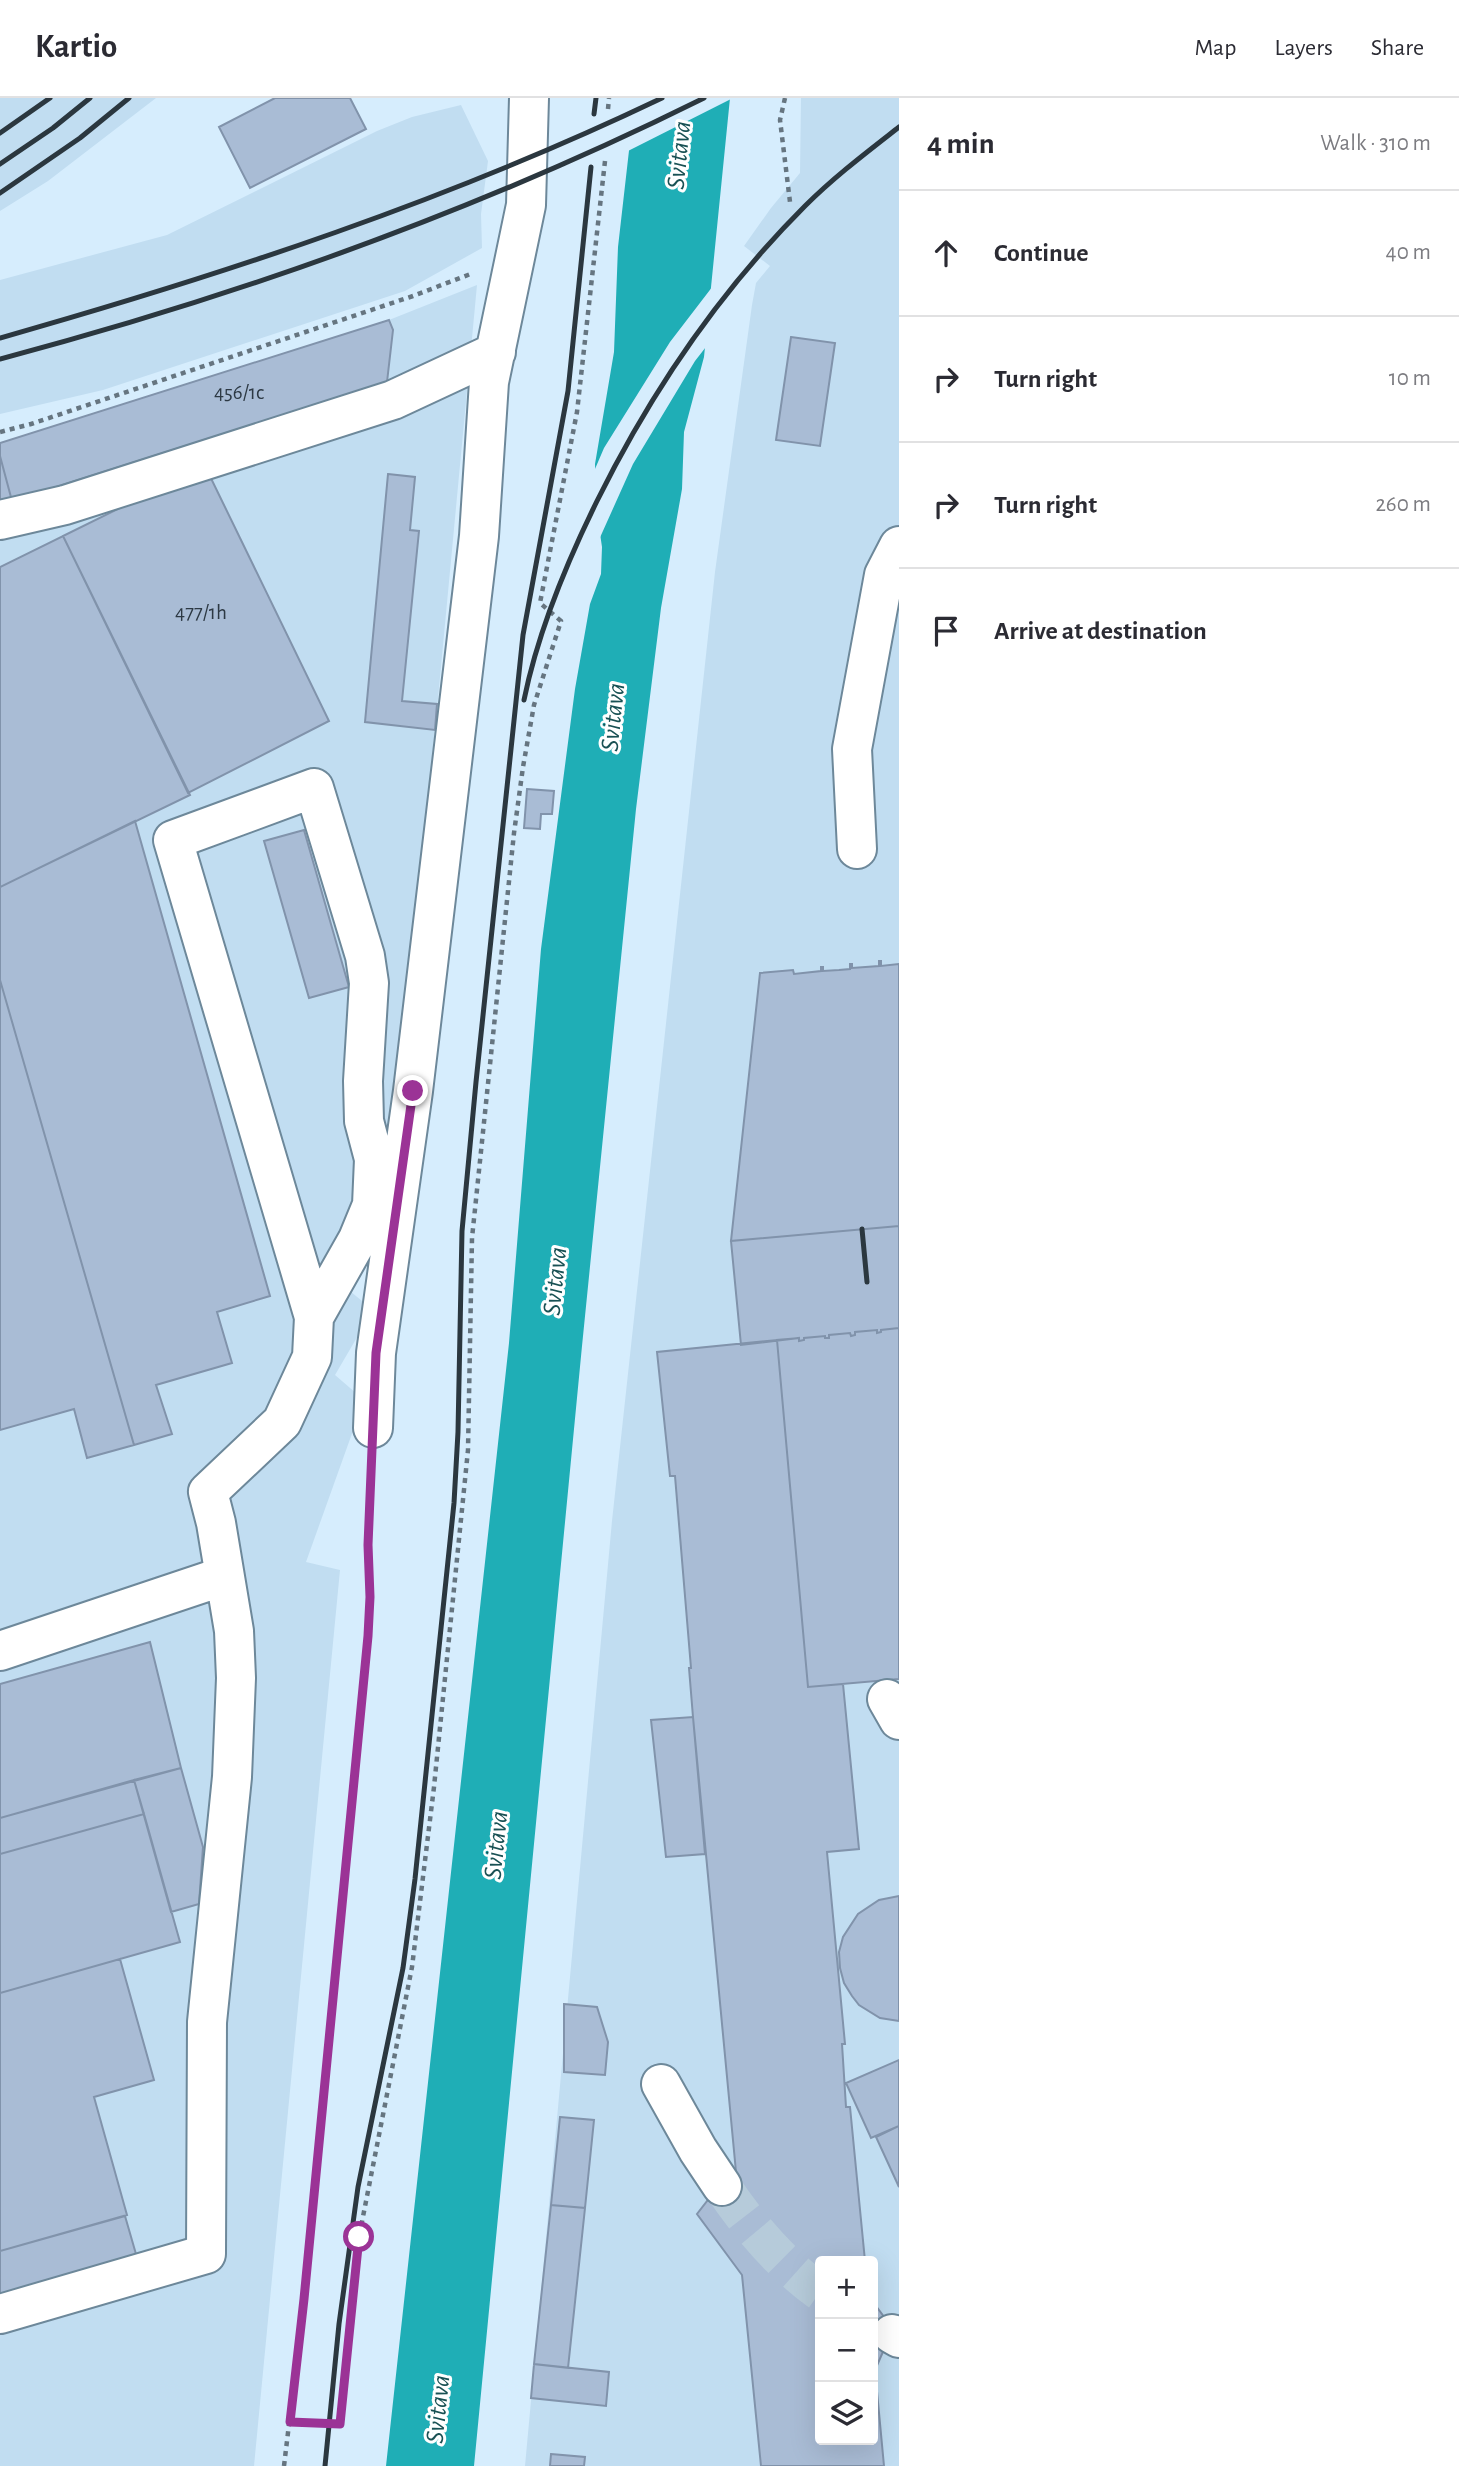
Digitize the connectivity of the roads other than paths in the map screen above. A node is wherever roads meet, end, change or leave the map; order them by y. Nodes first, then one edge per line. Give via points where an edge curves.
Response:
1 (529, 98) edge
2 (496, 352) junction
3 (0, 520) edge
4 (894, 565) edge
5 (857, 849) dead end
6 (314, 1317) junction
7 (373, 1428) road end
8 (224, 1576) junction
9 (0, 1651) edge
10 (661, 2084) dead end
11 (722, 2186) tunnel mouth
12 (0, 2314) edge

1 - 2 lane via 526,205
2 - 3 lane via 393,400 65,505
2 - 7 lane via 489,382 480,536 413,1091 376,1353
4 - 5 lane via 852,749
6 - 6 lane via 173,840 314,788 365,956 369,983 364,1121 374,1159 372,1205
6 - 8 lane via 312,1357 282,1422 208,1492
8 - 9 lane
8 - 12 lane via 234,1631 236,1678 232,1777 207,2022 206,2254
10 - 11 lane

